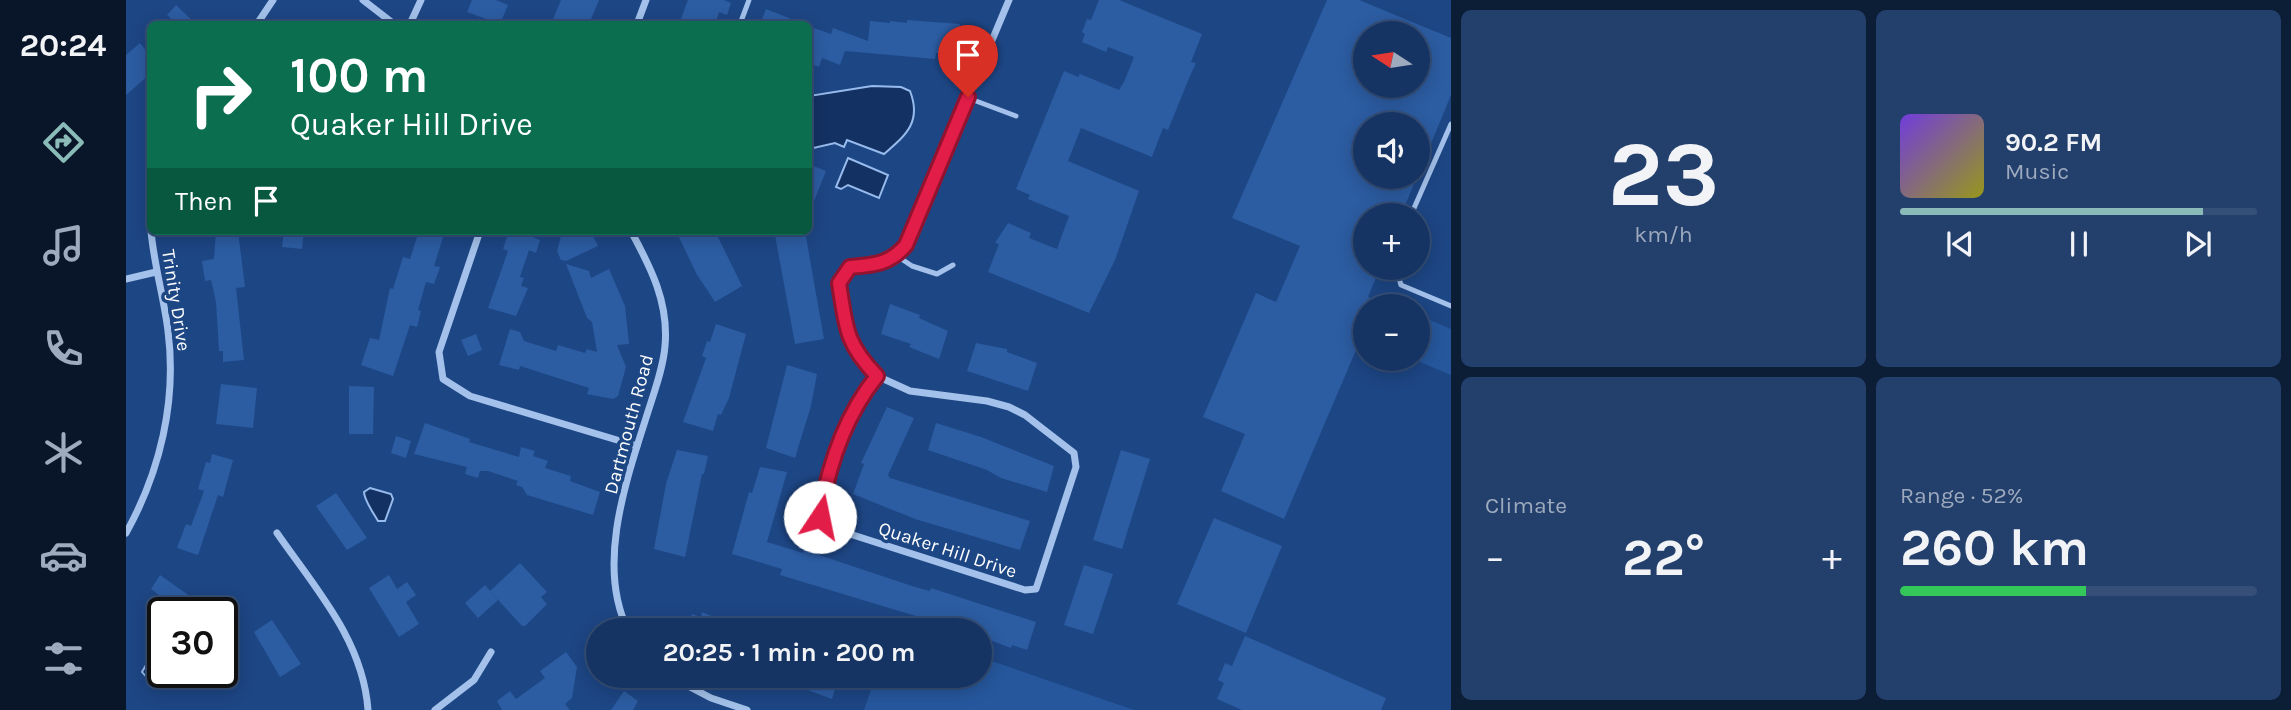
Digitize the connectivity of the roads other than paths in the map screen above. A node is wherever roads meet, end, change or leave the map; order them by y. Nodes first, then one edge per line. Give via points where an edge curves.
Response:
1 (274, 0) edge
2 (363, 0) edge
3 (421, 0) edge
4 (646, 0) edge
5 (749, 0) edge
6 (1009, 0) edge
7 (259, 21) edge
8 (390, 21) edge
9 (411, 21) edge
10 (638, 21) edge
11 (741, 21) edge
12 (968, 97) junction
13 (1016, 116) dead end
14 (1451, 124) edge
15 (1416, 203) edge
16 (151, 235) edge
17 (479, 235) edge
18 (633, 235) edge
19 (897, 256) junction
20 (953, 265) dead end
21 (156, 272) junction
22 (126, 279) edge
23 (1400, 280) edge
24 (1451, 306) edge
25 (877, 376) junction
26 (637, 446) junction
27 (126, 533) edge
28 (277, 533) dead end
29 (625, 618) edge
30 (491, 652) dead end
31 (692, 688) edge
32 (368, 710) edge
33 (435, 710) edge
34 (747, 710) edge

1 - 7 street
2 - 8 street
3 - 9 street
4 - 10 street
5 - 11 lane
6 - 12 street
12 - 13 lane
12 - 19 street via 906,245
14 - 15 lane
16 - 21 street, Trinity Drive
17 - 26 street via 439,352 443,379 470,396
18 - 26 street, Dartmouth Road via 663,300 666,347
19 - 20 lane via 937,274
19 - 25 street, Quaker Hill Drive via 883,264 850,267 839,283 850,342
21 - 22 street
21 - 27 street, Trinity Drive via 168,331 170,391 155,469
23 - 24 lane via 1401,285
25 - 25 street, Quaker Hill Drive via 910,391 1009,407 1074,453 1076,467 1036,589 1025,590 822,523 824,493 843,430
26 - 29 street, Dartmouth Road via 616,537 617,592
28 - 32 street via 347,634 357,655
30 - 33 street via 474,680
31 - 34 street

